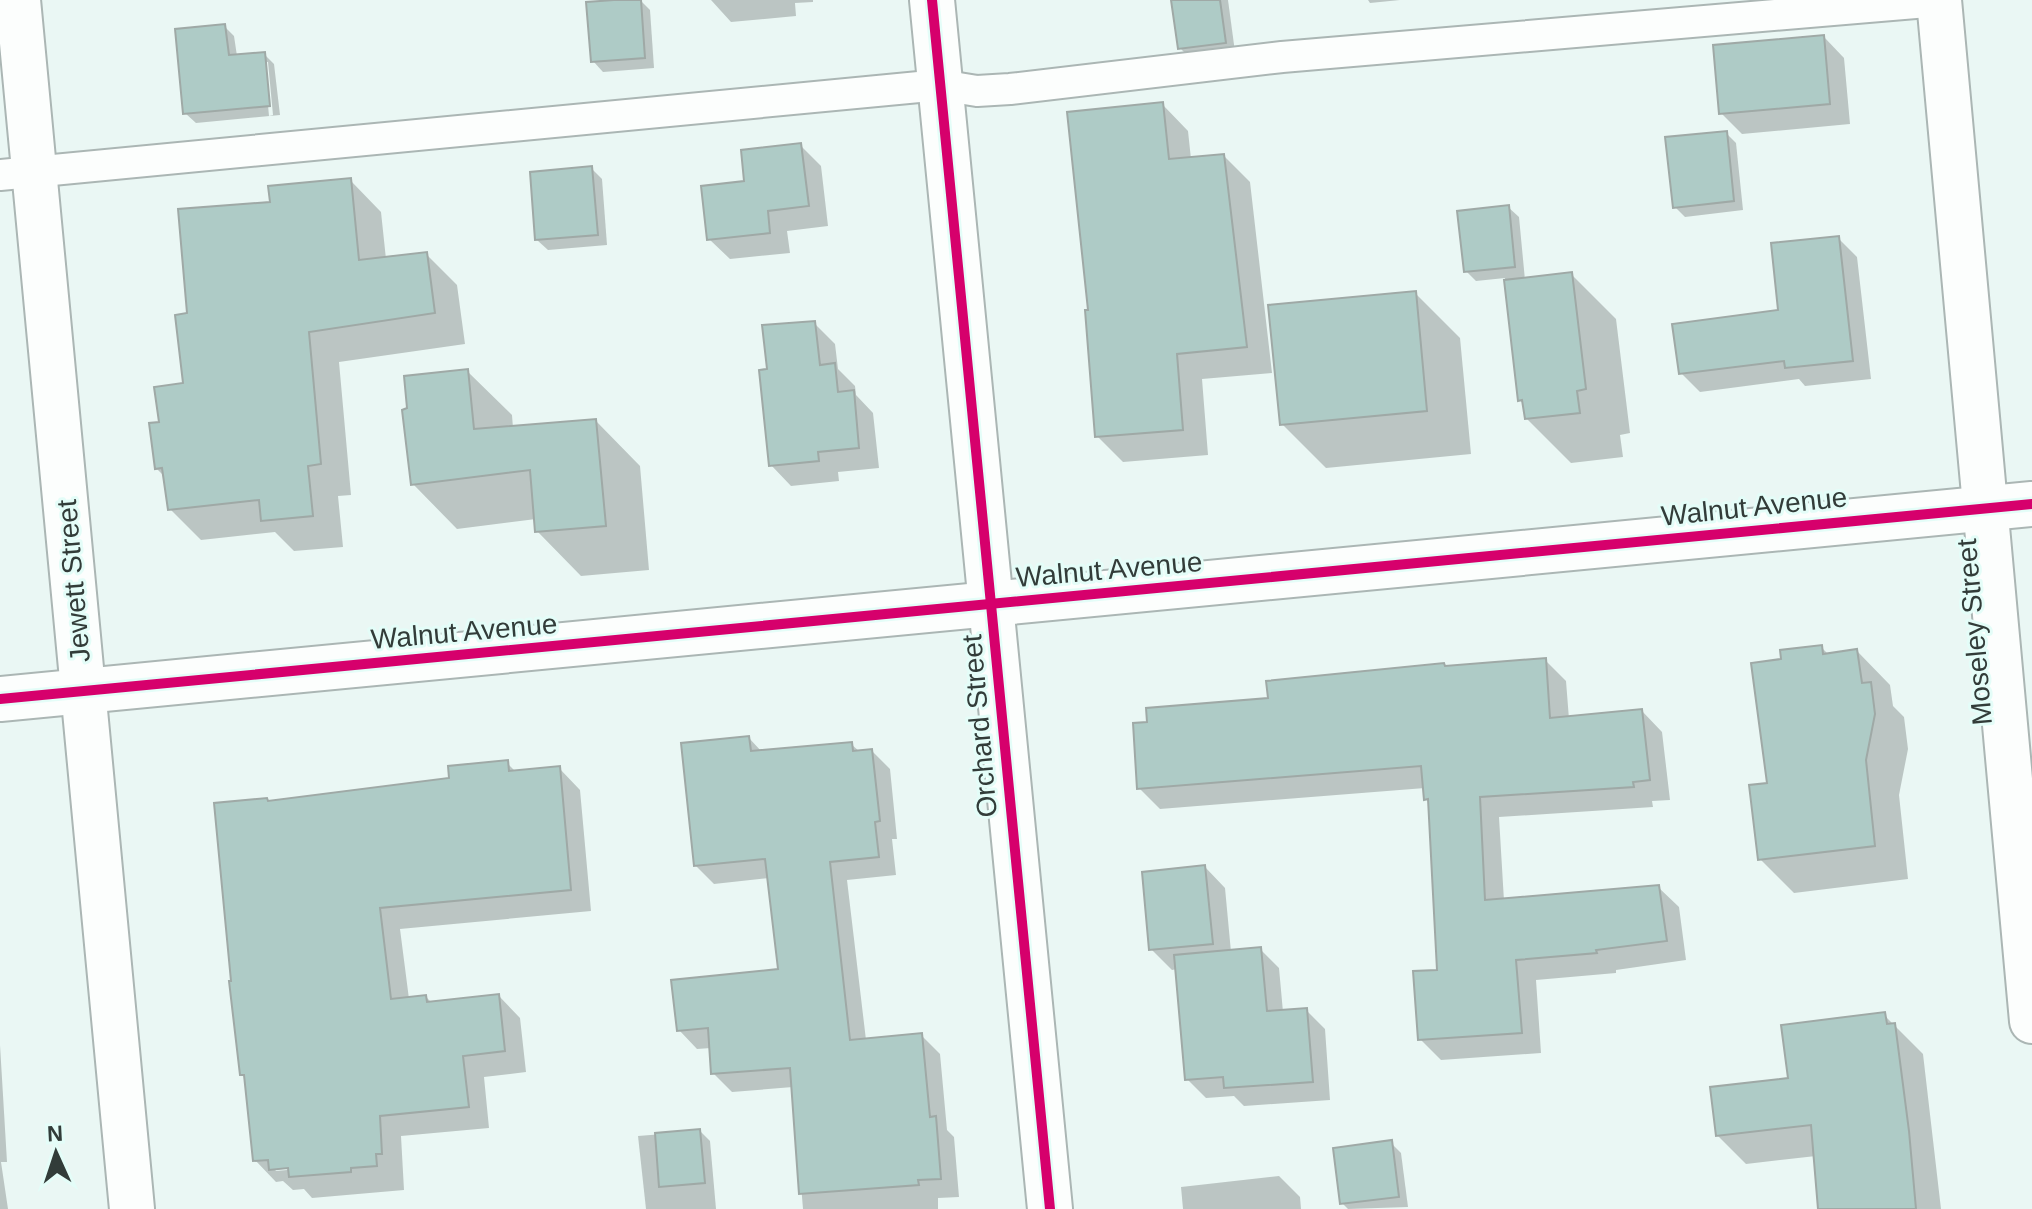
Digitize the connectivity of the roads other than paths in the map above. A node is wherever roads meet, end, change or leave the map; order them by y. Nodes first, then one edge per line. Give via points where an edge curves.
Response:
1 (18, 0) edge
2 (932, 0) edge
3 (1939, 0) edge
4 (940, 85) junction
5 (17, 173) edge
6 (2032, 504) edge
7 (1987, 508) junction
8 (991, 604) junction
9 (83, 691) junction
10 (0, 699) edge
11 (2032, 1021) edge
12 (132, 1209) edge
13 (1050, 1209) edge

1 - 5 street, Jewett Street
2 - 4 street, Orchard Street
3 - 4 lane via 1282,57 1010,89
3 - 7 street, Moseley Street
4 - 5 lane
4 - 8 street, Orchard Street
5 - 9 street, Jewett Street
6 - 7 street, Walnut Avenue
7 - 8 street, Walnut Avenue
7 - 11 street, Moseley Street
8 - 9 street, Walnut Avenue
8 - 13 street, Orchard Street
9 - 10 street, Walnut Avenue
9 - 12 street, Jewett Street

